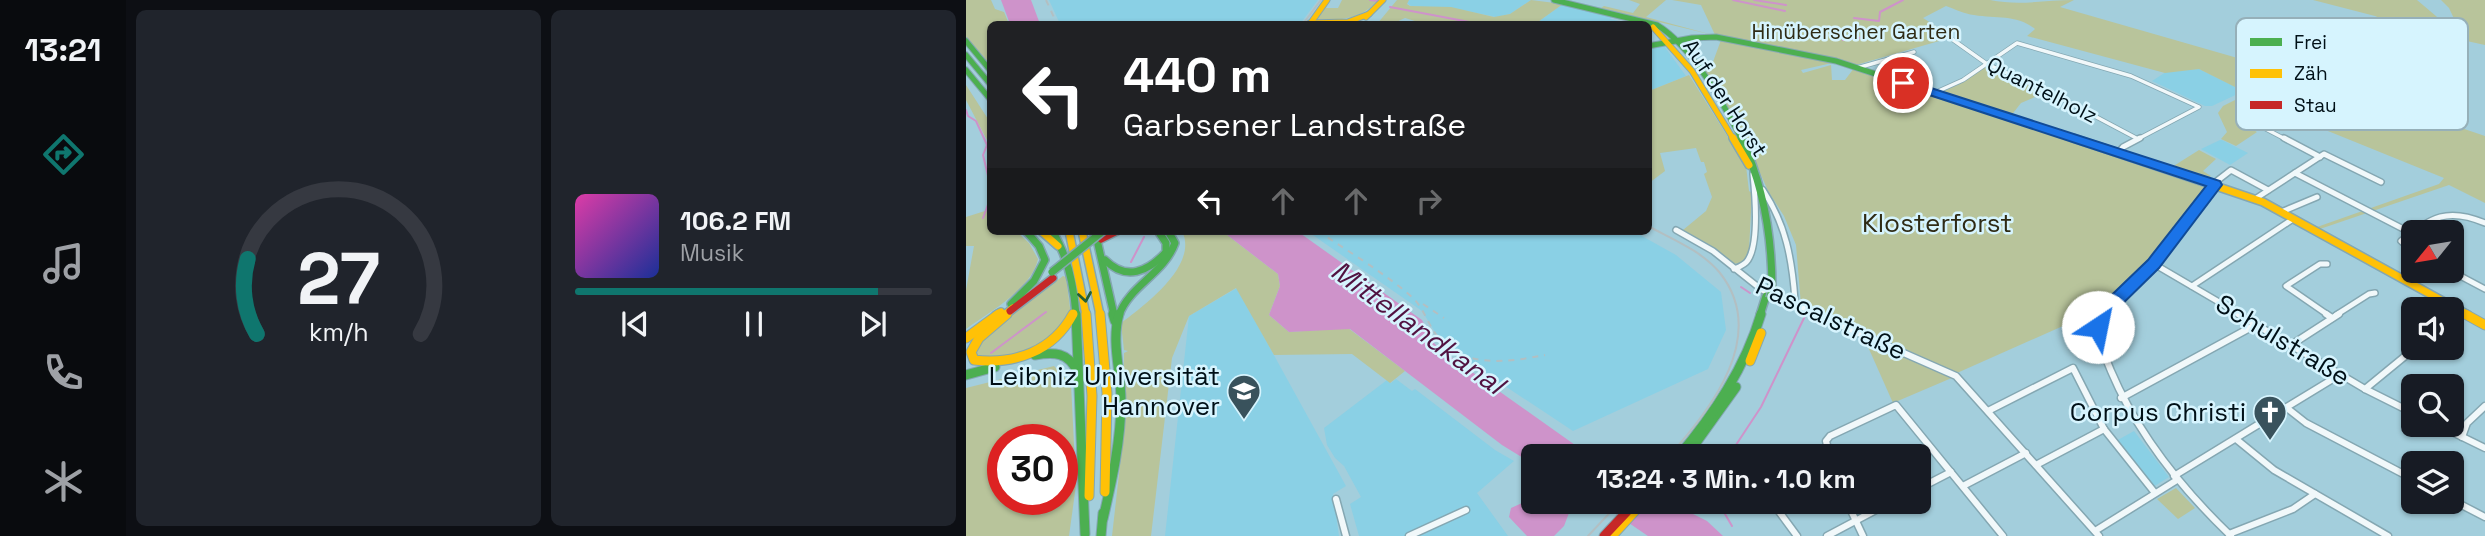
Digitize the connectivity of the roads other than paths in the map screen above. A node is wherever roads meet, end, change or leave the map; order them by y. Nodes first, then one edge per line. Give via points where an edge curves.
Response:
1 (1327, 0) edge
2 (1386, 0) edge
3 (1554, 0) edge
4 (1312, 21) edge
5 (1365, 21) edge
6 (1637, 21) edge
7 (1652, 27) edge
8 (1949, 37) dead end
9 (966, 41) edge
10 (1672, 41) junction
11 (2015, 43) joint
12 (1652, 45) edge
13 (1914, 52) dead end
14 (966, 55) edge
15 (1987, 64) junction
16 (987, 66) edge
17 (1857, 68) junction
18 (966, 70) edge
19 (987, 80) edge
20 (975, 81) junction
21 (1934, 93) junction
22 (987, 95) edge
23 (987, 102) edge
24 (2267, 130) edge
25 (2138, 139) junction
26 (2118, 153) junction
27 (2320, 157) junction
28 (2295, 173) junction
29 (1753, 174) junction
30 (2381, 182) dead end
31 (2214, 184) junction
32 (1763, 190) junction
33 (2268, 190) junction
34 (2317, 197) dead end
35 (2255, 199) junction
36 (2281, 212) junction
37 (1769, 213) junction
38 (1780, 217) junction
39 (2293, 219) junction
40 (2427, 220) edge
41 (2485, 223) edge
42 (2401, 228) edge
43 (1676, 230) dead end
44 (1029, 235) edge
45 (1045, 235) edge
46 (1056, 235) edge
47 (1070, 235) edge
48 (1083, 235) edge
49 (1096, 235) edge
50 (1102, 235) edge
51 (1160, 235) edge
52 (1170, 235) edge
53 (1101, 252) junction
54 (1064, 254) junction
55 (2154, 264) junction
56 (2327, 264) dead end
57 (1734, 269) junction
58 (2464, 278) edge
59 (2192, 286) junction
60 (1770, 288) junction
61 (2485, 289) edge
62 (2375, 293) dead end
63 (1073, 295) junction
64 (1768, 297) junction
65 (2435, 297) edge
66 (1791, 303) junction
67 (1011, 307) junction
68 (2464, 313) edge
69 (2332, 318) junction
70 (2257, 324) junction
71 (2485, 325) edge
72 (966, 338) edge
73 (1118, 342) junction
74 (966, 344) edge
75 (2291, 345) junction
76 (2401, 359) edge
77 (2341, 374) junction
78 (966, 375) edge
79 (1080, 384) junction
80 (2365, 389) junction
81 (2121, 397) junction
82 (2485, 406) edge
83 (2401, 407) edge
84 (2287, 408) junction
85 (1988, 411) junction
86 (2104, 429) junction
87 (2464, 431) edge
88 (2462, 437) edge
89 (2236, 439) junction
90 (1689, 444) edge
91 (1695, 444) edge
92 (1826, 444) edge
93 (1928, 444) edge
94 (1931, 448) edge
95 (2485, 448) edge
96 (2026, 453) junction
97 (2036, 465) junction
98 (1951, 472) junction
99 (2401, 473) edge
100 (2176, 478) junction
101 (1931, 482) edge
102 (1963, 486) junction
103 (2155, 493) junction
104 (2315, 494) junction
105 (1336, 499) dead end
106 (2464, 506) edge
107 (1466, 510) dead end
108 (1626, 514) edge
109 (1630, 514) edge
110 (1781, 514) edge
111 (1853, 514) edge
112 (1869, 514) edge
113 (2485, 517) edge
114 (1103, 519) junction
115 (1856, 521) junction
116 (1617, 526) junction
117 (2097, 533) edge
118 (1085, 535) edge
119 (2230, 535) edge
120 (1101, 536) edge
121 (1346, 536) edge
122 (1409, 536) edge
123 (1604, 536) edge
124 (1612, 536) edge
125 (1797, 536) edge
126 (1828, 536) edge
127 (1863, 536) edge
128 (2003, 536) edge
129 (2388, 536) edge

1 - 4 main road
2 - 5 main road
3 - 6 main road
7 - 10 main road
8 - 15 street, Quantelholz
9 - 16 main road
10 - 12 main road
10 - 17 main road via 1719,38
10 - 29 main road, Auf der Horst
10 - 32 main road, Auf der Horst via 1733,122
11 - 15 street
11 - 25 street via 2131,76 2199,107
13 - 17 street
14 - 19 main road
15 - 21 street
15 - 25 street, Quantelholz
17 - 21 main road
18 - 20 main road
20 - 22 main road
20 - 23 main road
21 - 26 main road
24 - 27 street
25 - 26 street
26 - 31 main road
27 - 28 street
27 - 30 street via 2325,154
28 - 33 street
28 - 42 street
29 - 57 street, Auf der Horst via 1751,254
29 - 60 main road, Auf der Horst via 1768,233
31 - 33 street via 2231,170
31 - 35 main road
31 - 55 street
32 - 37 main road, Auf der Horst
32 - 38 street, Auf der Horst
33 - 35 street
34 - 36 street
35 - 36 main road
36 - 39 main road
37 - 38 street
37 - 60 main road, Auf der Horst via 1774,243
38 - 66 street, Auf der Horst via 1791,251 1795,300
39 - 59 street
39 - 65 main road
40 - 41 street via 2458,213
43 - 57 street, Pascalstraße
44 - 67 main road via 1044,254 1043,266
45 - 54 main road
46 - 54 main road
47 -> 118 main road via 1086,297 1093,374
48 - 114 main road via 1098,292 1107,368
49 - 53 main road
50 - 67 main road, bridge
51 - 53 main road via 1166,252 1143,270 1124,274 1112,270
52 - 73 main road via 1175,243 1173,255 1121,308
53 - 73 main road
54 - 63 main road
55 - 59 street, Schulstraße
55 - 81 street via 2099,321 2101,345
56 - 69 street via 2286,286
57 - 66 street, Pascalstraße via 1762,290
58 - 61 street
59 - 70 street, Schulstraße
60 - 64 main road, Auf der Horst, bridge
62 - 69 street
63 - 67 main road via 1070,326 1053,342 997,362 974,360 975,343
63 - 79 main road
64 - 90 main road, Auf der Horst via 1735,379
64 - 91 main road, Auf der Horst via 1757,345 1739,381
66 - 85 street, Pascalstraße via 1956,376
67 - 72 main road
67 - 74 main road
68 - 71 main road
69 - 75 street
70 - 75 street, Schulstraße
70 - 81 street
73 - 114 main road via 1119,432
75 - 77 street, Schulstraße
76 - 80 street
77 - 80 street, Schulstraße
77 - 84 street
78 - 79 main road via 1059,352 1075,363
79 - 118 main road
80 - 83 street, Schulstraße
81 - 100 street
82 - 87 street
84 - 89 street
84 - 99 street via 2306,423
85 - 86 street via 2073,368
85 - 96 street
86 - 97 street
86 - 103 street
88 - 95 street
89 - 100 street
89 - 104 street via 2274,470
92 - 93 street via 1828,438 1896,405
94 - 98 street
96 - 97 street
96 - 102 street
97 - 117 street
98 - 101 street
98 - 102 street
100 - 103 street
100 - 119 street
102 - 128 street
103 - 117 street
104 - 119 street via 2293,509
104 - 129 street
105 - 121 street
106 - 113 street
107 - 122 street
108 - 116 main road
109 - 116 main road
110 - 125 street
111 - 115 street
112 - 115 street
114 - 120 main road
115 - 126 street
115 - 127 street
116 - 123 main road
116 - 124 main road

